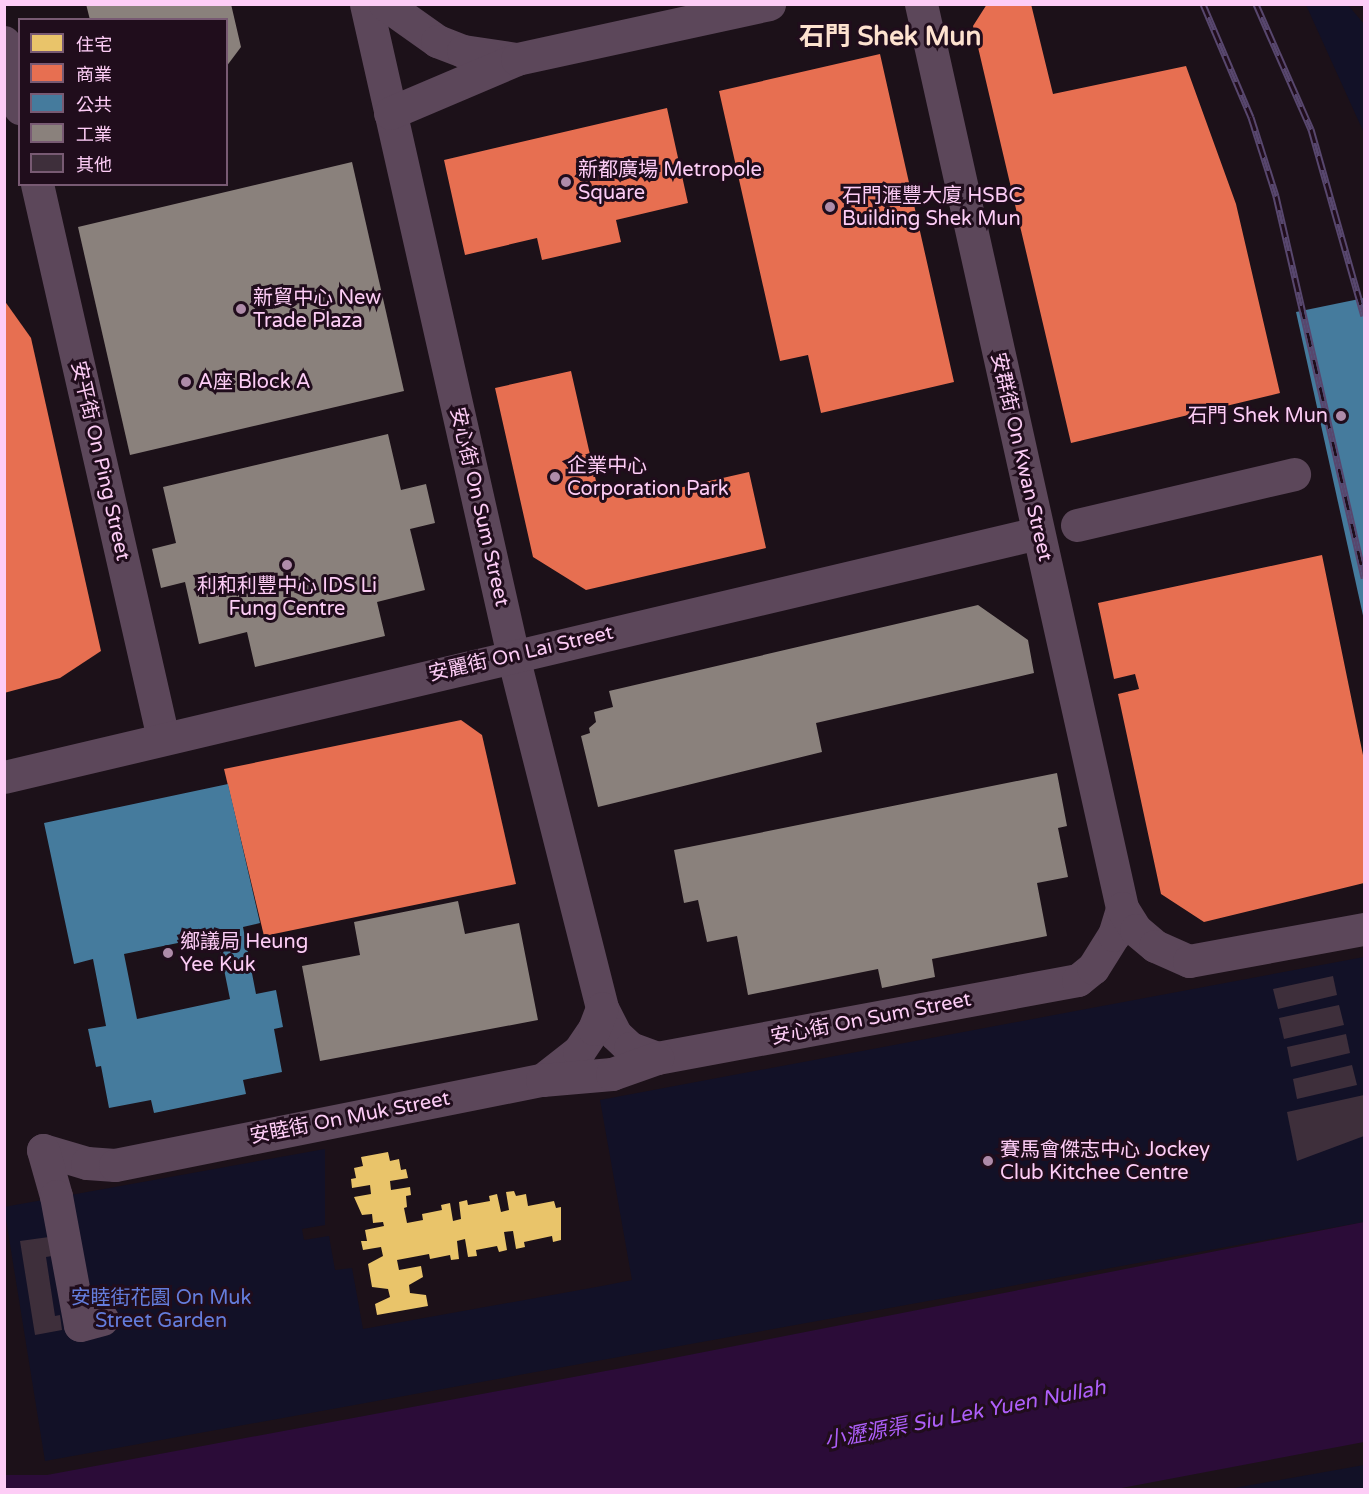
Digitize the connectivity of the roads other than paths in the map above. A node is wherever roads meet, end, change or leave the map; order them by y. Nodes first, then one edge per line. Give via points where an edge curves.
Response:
1 (366, 4) edge
2 (385, 4) edge
3 (769, 4) edge
4 (921, 4) edge
5 (4, 42) edge
6 (517, 59) junction
7 (18, 100) edge
8 (390, 113) junction
9 (37, 186) edge
10 (1294, 474) dead end
11 (1077, 525) dead end
12 (1038, 533) junction
13 (513, 656) junction
14 (163, 738) junction
15 (4, 777) edge
16 (1122, 908) junction
17 (1365, 929) edge
18 (602, 1008) junction
19 (657, 1058) junction
20 (542, 1080) junction
21 (102, 1320) dead end

1 - 8 street, 安心街 On Sum Street
2 - 6 street via 438,41 463,51
3 - 6 street
4 - 12 street, 安群街 On Kwan Street
5 - 7 street
6 - 8 street
8 - 13 street, 安心街 On Sum Street
9 - 14 street, 安平街 On Ping Street
10 - 11 street
12 - 13 street, 安麗街 On Lai Street
12 - 16 street, 安群街 On Kwan Street
13 - 14 street, 安麗街 On Lai Street
13 - 18 street, 安心街 On Sum Street
14 - 15 street, 安麗街 On Lai Street
16 - 17 street via 1136,930 1155,946 1189,961
16 - 19 street, 安心街 On Sum Street via 1114,935 1093,968 1078,980
18 - 19 street, 安心街 On Sum Street via 615,1034 630,1048
18 - 20 street via 579,1051
19 - 20 street, 安睦街 On Muk Street via 631,1070 602,1076
20 - 21 street, 安睦街 On Muk Street via 115,1165 87,1163 43,1150 56,1196 80,1325

